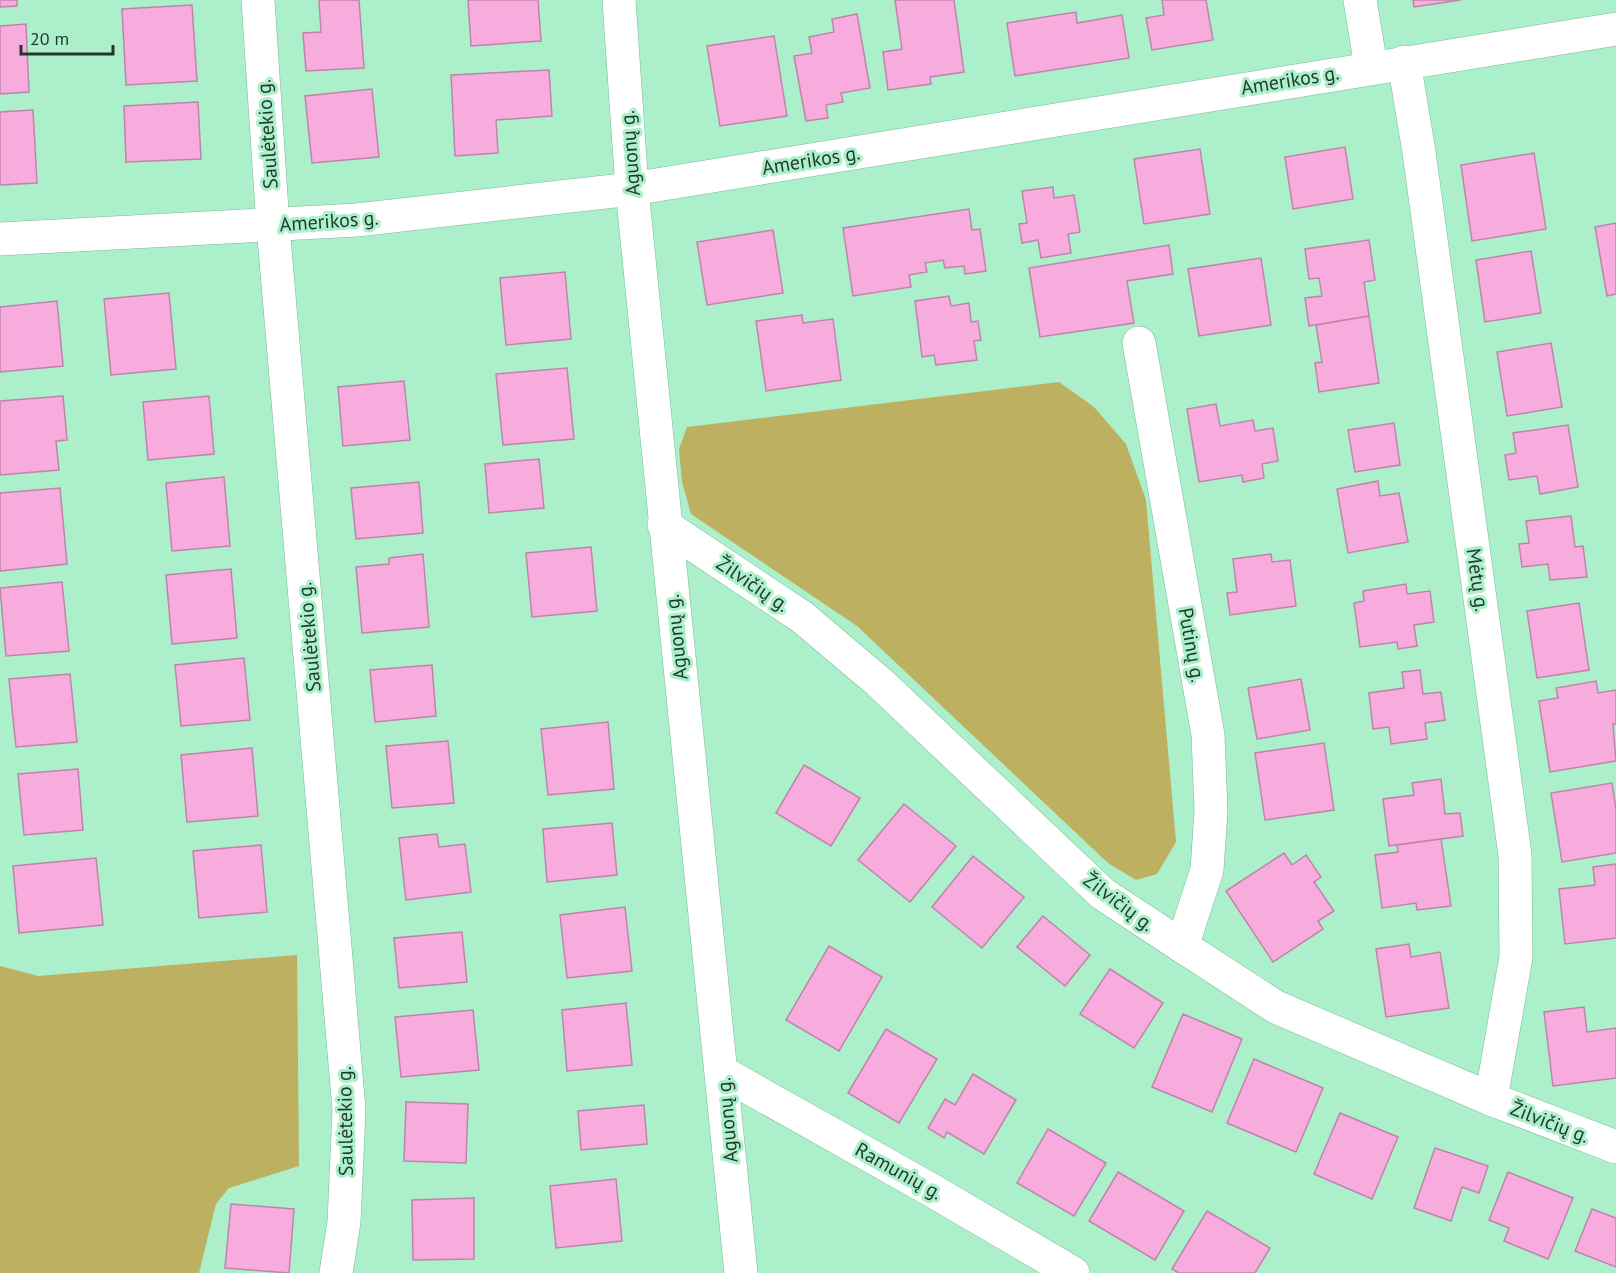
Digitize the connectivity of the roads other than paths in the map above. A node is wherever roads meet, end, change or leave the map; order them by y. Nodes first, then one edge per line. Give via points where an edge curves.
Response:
1 (258, 0) edge
2 (619, 0) edge
3 (1360, 0) edge
4 (1616, 29) edge
5 (1404, 62) junction
6 (1371, 67) junction
7 (632, 189) junction
8 (273, 226) junction
9 (0, 239) edge
10 (1139, 343) dead end
11 (664, 525) junction
12 (1182, 946) junction
13 (723, 1073) junction
14 (1491, 1099) junction
15 (1616, 1147) edge
16 (336, 1273) edge
17 (741, 1273) edge
18 (1073, 1273) edge

1 - 8 street, Saulėtekio g.
2 - 7 street, Aguonų g.
3 - 6 street
4 - 5 street, Amerikos g.
5 - 6 street, Amerikos g.
5 - 14 street, Mėtų g. via 1515,855 1516,957
6 - 7 street, Amerikos g.
7 - 8 street, Amerikos g.
7 - 11 street, Aguonų g.
8 - 9 street, Amerikos g.
8 - 16 street, Saulėtekio g. via 349,1110 344,1222
10 - 12 street, Putinų g. via 1208,735 1211,811 1207,870
11 - 12 street, Žilvičių g. via 802,617 879,682 1103,894
11 - 13 street, Aguonų g.
12 - 14 street, Žilvičių g. via 1276,1007
13 - 17 street, Aguonų g.
13 - 18 street, Ramunių g.
14 - 15 street, Žilvičių g.

